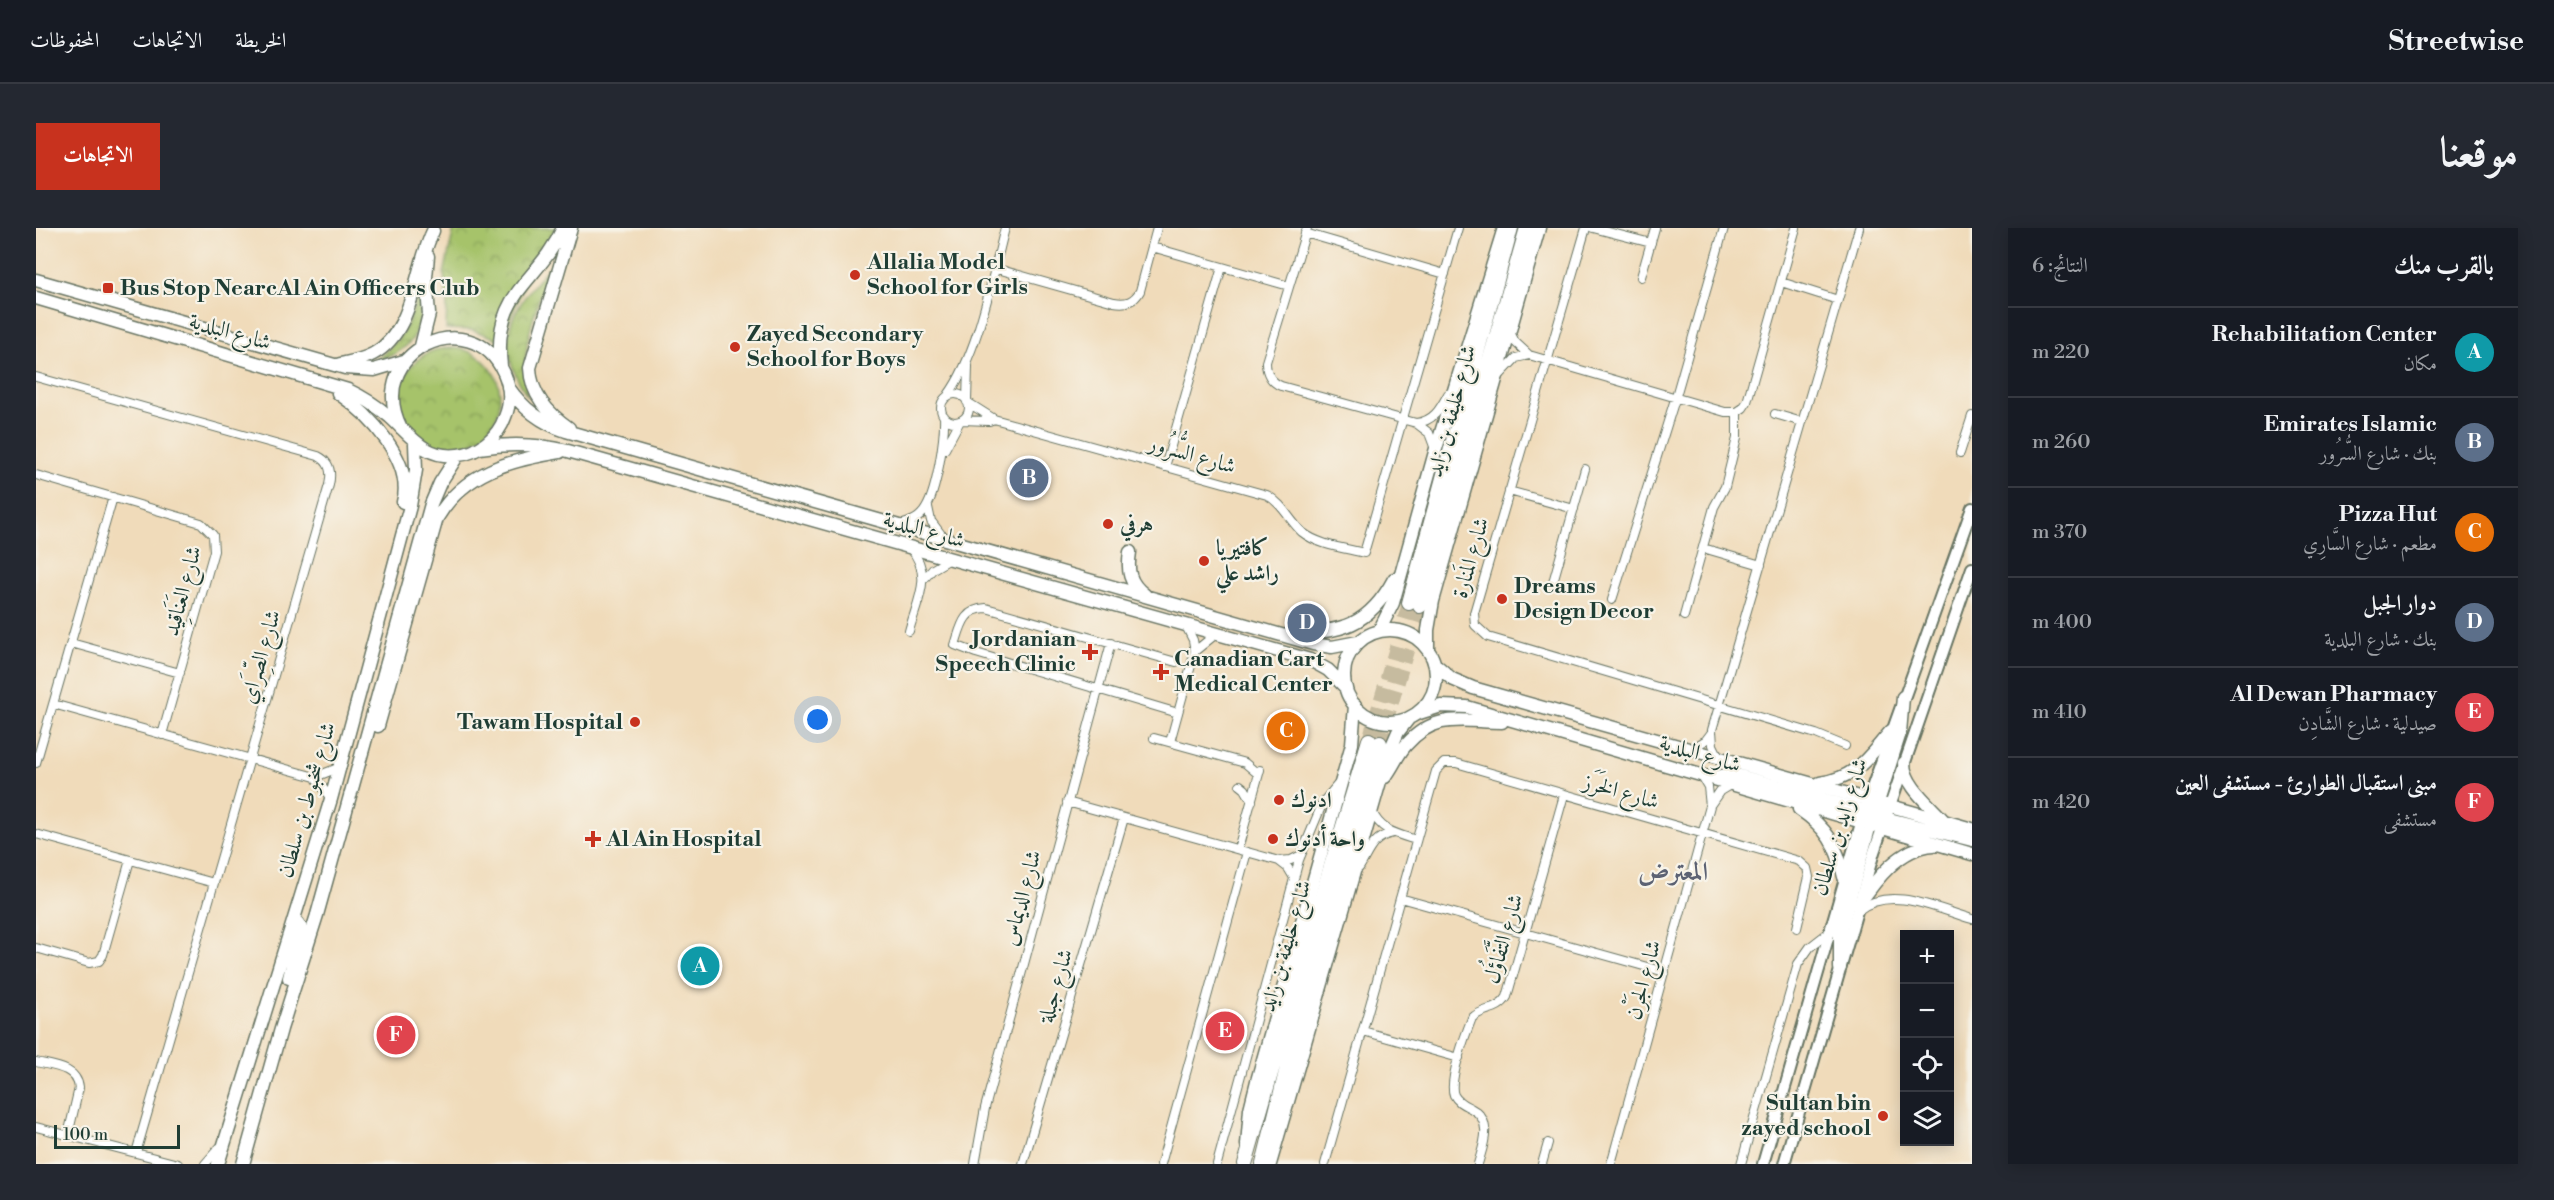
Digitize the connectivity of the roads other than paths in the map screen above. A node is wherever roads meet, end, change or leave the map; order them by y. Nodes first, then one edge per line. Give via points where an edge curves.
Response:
1 (563, 228) edge
2 (571, 228) edge
3 (1005, 228) edge
4 (1157, 228) edge
5 (1458, 228) edge
6 (1504, 228) edge
7 (1511, 228) edge
8 (1527, 228) edge
9 (1539, 228) edge
10 (1586, 228) edge
11 (1593, 228) edge
12 (1655, 228) edge
13 (1724, 228) edge
14 (1796, 228) edge
15 (1859, 228) edge
16 (433, 229) edge
17 (1306, 230) edge
18 (1651, 243) junction
19 (1152, 247) junction
20 (1222, 267) junction
21 (994, 268) junction
22 (1444, 274) junction
23 (1641, 277) dead end
24 (40, 281) edge
25 (1781, 282) junction
26 (1289, 286) junction
27 (38, 298) edge
28 (1838, 300) junction
29 (1510, 332) junction
30 (421, 346) junction
31 (1529, 355) junction
32 (970, 356) junction
33 (405, 360) junction
34 (1548, 360) junction
35 (335, 365) junction
36 (501, 367) junction
37 (36, 377) edge
38 (1497, 378) junction
39 (1457, 380) junction
40 (322, 381) junction
41 (508, 387) junction
42 (948, 395) junction
43 (1676, 396) junction
44 (967, 401) junction
45 (1737, 412) junction
46 (1775, 414) dead end
47 (944, 416) junction
48 (1972, 416) edge
49 (994, 419) junction
50 (1402, 419) junction
51 (961, 420) junction
52 (1416, 423) junction
53 (1802, 423) junction
54 (401, 428) junction
55 (580, 435) junction
56 (415, 443) junction
57 (479, 448) junction
58 (568, 451) junction
59 (1435, 452) junction
60 (1960, 453) dead end
61 (459, 455) junction
62 (941, 458) junction
63 (1165, 467) junction
64 (1585, 469) dead end
65 (36, 475) edge
66 (1509, 491) junction
67 (113, 497) junction
68 (928, 507) junction
69 (1972, 508) edge
70 (1574, 509) junction
71 (897, 525) junction
72 (944, 539) junction
73 (910, 548) junction
74 (1703, 548) junction
75 (1130, 552) dead end
76 (950, 559) junction
77 (1405, 559) junction
78 (1761, 565) junction
79 (1971, 575) edge
80 (924, 579) junction
81 (1553, 582) dead end
82 (1149, 597) junction
83 (1612, 600) dead end
84 (1684, 616) dead end
85 (1186, 626) junction
86 (909, 631) dead end
87 (1379, 631) junction
88 (1276, 633) junction
89 (1216, 634) junction
90 (1358, 642) junction
91 (71, 643) junction
92 (1111, 643) junction
93 (369, 650) junction
94 (1428, 650) junction
95 (1195, 651) junction
96 (1176, 662) dead end
97 (1435, 664) junction
98 (180, 673) junction
99 (1346, 688) junction
100 (1098, 689) junction
101 (1904, 697) junction
102 (53, 704) junction
103 (1355, 705) junction
104 (1720, 706) junction
105 (1178, 713) junction
106 (1413, 716) junction
107 (1514, 721) junction
108 (349, 730) junction
109 (1712, 730) junction
110 (1891, 731) junction
111 (162, 735) junction
112 (1154, 738) dead end
113 (1170, 742) junction
114 (364, 746) junction
115 (1845, 746) dead end
116 (1690, 749) junction
117 (1719, 757) junction
118 (250, 760) junction
119 (36, 763) edge
120 (1904, 764) junction
121 (338, 768) junction
122 (1259, 775) junction
123 (315, 777) junction
124 (1705, 778) junction
125 (1342, 780) junction
126 (1813, 784) junction
127 (1379, 785) junction
128 (1730, 785) junction
129 (1564, 795) junction
130 (331, 799) junction
131 (1252, 801) junction
132 (1067, 802) junction
133 (1791, 803) junction
134 (1710, 806) junction
135 (1372, 811) junction
136 (1875, 814) junction
137 (1124, 818) junction
138 (1945, 821) junction
139 (1972, 830) edge
140 (1393, 833) junction
141 (36, 834) edge
142 (1703, 834) junction
143 (1416, 840) junction
144 (1972, 840) edge
145 (1938, 844) junction
146 (1238, 849) junction
147 (1247, 852) junction
148 (1972, 854) edge
149 (1301, 855) junction
150 (130, 860) junction
151 (1279, 861) junction
152 (1354, 874) junction
153 (1844, 877) junction
154 (1294, 878) junction
155 (214, 883) junction
156 (324, 883) junction
157 (1400, 897) junction
158 (1856, 909) junction
159 (1972, 919) edge
160 (293, 925) junction
161 (1797, 928) dead end
162 (1525, 933) junction
163 (1828, 933) junction
164 (36, 948) edge
165 (1840, 968) junction
166 (1665, 972) junction
167 (281, 1029) junction
168 (1362, 1031) junction
169 (1459, 1058) junction
170 (36, 1062) edge
171 (36, 1127) edge
172 (68, 1135) junction
173 (225, 1143) junction
174 (1548, 1143) dead end
175 (136, 1153) junction
176 (1246, 1160) edge
177 (1327, 1163) edge
178 (178, 1164) edge
179 (205, 1164) edge
180 (218, 1164) edge
181 (243, 1164) edge
182 (975, 1164) edge
183 (1023, 1164) edge
184 (1161, 1164) edge
185 (1217, 1164) edge
186 (1263, 1164) edge
187 (1270, 1164) edge
188 (1478, 1164) edge
189 (1542, 1164) edge
190 (1611, 1164) edge
191 (1741, 1164) edge
192 (1763, 1164) edge
193 (1784, 1164) edge

1 - 36 main road via 507,310 500,338
2 - 55 main road via 532,356 530,375 542,404
3 - 21 street
4 - 19 street
5 - 22 street
6 - 39 main road
7 - 8 highway, شارع خليفة بن زايد via 1415,604
9 - 29 main road
10 - 34 street, شارع المَنارة
11 - 18 street
12 - 18 street
13 - 43 street
14 - 25 street
15 - 28 street
16 - 30 main road via 427,267 429,314
16 - 35 main road via 407,313 397,332 373,354
17 - 22 street
17 - 26 street
18 - 23 street
19 - 20 street
19 - 21 street via 1138,294 1123,303
20 - 26 street
20 - 63 street
21 - 32 street
22 - 50 street
24 - 35 main road, شارع البلدية
25 - 28 street
25 - 45 street via 1747,402
26 - 50 street via 1266,362 1271,379 1281,386
27 - 40 main road, شارع البلدية
28 - 53 street
29 - 31 street
29 - 38 main road
30 - 33 main road
30 - 36 main road via 450,338 470,342 488,352
31 - 34 street
31 - 38 street via 1516,358
32 - 42 street
32 - 44 street
33 - 35 main road, شارع البلدية via 374,370
33 - 54 main road via 393,388 393,409
34 - 43 street
34 - 66 street, شارع المَنارة
36 - 41 main road
37 - 118 street, شارع الصِّرَاي via 314,454 327,463 331,471 329,486
38 - 94 main road via 1433,601
39 - 52 street via 1435,416
39 - 59 main road
40 - 54 main road, شارع البلدية via 360,396
40 - 93 main road via 368,417 404,475 405,493
41 - 55 main road, شارع البلدية via 537,418
41 - 57 main road via 503,423 497,434
42 - 44 street via 959,394
42 - 47 street via 941,404
43 - 45 street via 1725,412
43 - 83 street
44 - 49 street, شارع السُّرُور
44 - 51 street via 968,412
45 - 74 street via 1737,438 1725,487 1716,501
46 - 53 street
47 - 51 street via 951,421
47 - 62 street
48 - 60 street
49 - 51 street, شارع السُّرُور
49 - 63 street, شارع السُّرُور
50 - 52 street
50 - 63 street, شارع السُّرُور via 1364,553 1308,536 1267,495
51 - 62 street
52 - 59 street via 1429,433
53 - 78 street
54 - 56 main road
55 - 71 main road, شارع البلدية
56 - 61 main road via 435,454
56 - 93 main road, شارع شخبوط بن سلطان via 412,494
57 - 58 main road, شارع البلدية via 518,444
57 - 61 main road
58 - 73 main road, شارع البلدية
58 - 114 main road via 527,457 491,469 462,487 442,510 376,731
59 - 77 main road
61 - 114 main road, شارع شخبوط بن سلطان via 431,504
62 - 68 street
64 - 70 street
65 - 67 street, شارع العَنَاقِيد
66 - 70 street
66 - 104 street, شارع المَنارة via 1474,613 1478,630 1488,637
67 - 91 street
67 - 98 street, شارع العَنَاقِيد via 201,524 213,535 214,552
68 - 71 street via 917,517
68 - 72 street via 931,521
69 - 101 main road, شارع زايد بن سلطان
70 - 81 street
71 - 72 main road, شارع البلدية
72 - 82 main road, شارع البلدية
73 - 76 main road, شارع البلدية
73 - 80 street via 920,561
74 - 78 street
74 - 84 street
75 - 82 main road via 1128,573 1138,590
76 - 80 street
76 - 85 main road, شارع البلدية
77 - 87 main road via 1393,603
77 - 88 main road via 1382,599 1369,614 1352,624 1325,632
78 - 104 street
79 - 120 main road, شارع زايد بن سلطان
80 - 86 street
82 - 88 main road, شارع البلدية
85 - 89 main road, شارع البلدية
85 - 95 street
87 - 90 main road
87 - 94 main road via 1410,634
88 - 90 main road, شارع البلدية via 1323,646
89 - 95 street
89 - 99 main road, شارع البلدية via 1310,660 1328,670
90 - 99 main road via 1346,664
91 - 98 street
91 - 102 street
92 - 96 street
92 - 100 street, شارع الديماس
92 - 100 street via 982,608 963,620 955,645
93 - 108 main road, شارع شخبوط بن سلطان
94 - 97 main road
95 - 105 street
97 - 106 main road via 1434,688
97 - 116 main road, شارع البلدية via 1452,679 1473,688
98 - 111 street, شارع العَنَاقِيد
99 - 103 main road
100 - 105 street
100 - 132 street, شارع الديماس
101 - 110 main road, شارع زايد بن سلطان
101 - 136 main road via 1900,733
102 - 111 street
102 - 119 street
103 - 106 main road via 1380,720 1395,722
103 - 125 main road via 1354,736
104 - 109 street
104 - 115 street, شارع المَنارة
105 - 113 street
106 - 107 main road, شارع البلدية via 1432,707 1459,706
106 - 127 main road via 1390,748
107 - 124 main road, شارع البلدية
107 - 127 main road via 1455,719 1428,728 1406,745
108 - 121 main road, شارع شخبوط بن سلطان
108 - 156 main road via 342,783 315,879 317,887
109 - 116 street via 1701,744
109 - 117 street
110 - 126 main road via 1847,776
110 - 136 main road, شارع زايد بن سلطان
111 - 118 street
112 - 113 street
113 - 122 street via 1245,763
114 - 156 main road, شارع شخبوط بن سلطان
116 - 117 main road, شارع البلدية
117 - 126 main road, شارع البلدية
118 - 123 street
118 - 155 street, شارع الصِّرَاي
120 - 136 main road, شارع زايد بن سلطان
120 - 138 main road via 1911,783
121 - 123 street
121 - 130 main road, شارع شخبوط بن سلطان
122 - 131 street
122 - 131 street via 1249,785 1239,785
123 - 130 street
124 - 128 main road, شارع البلدية
124 - 134 street, شارع الجَرْن
124 - 136 main road via 1733,775
125 - 149 street via 1326,796
125 - 176 main road via 1253,1096
126 - 136 main road, شارع البلدية
127 - 135 main road
128 - 133 main road, شارع البلدية
128 - 134 street, شارع الجَرْن via 1720,791
129 - 142 street, شارع الخَرَز
129 - 143 street, شارع الخَرَز via 1456,763 1444,763 1436,771
129 - 162 street, شارع التَّفَاؤُل
130 - 160 main road, شارع شخبوط بن سلطان
131 - 146 street
132 - 137 street
132 - 182 street, شارع الديماس via 985,1108
133 - 136 main road, شارع البلدية
133 - 153 main road via 1813,819 1833,842
134 - 142 street, شارع الجَرْن
135 - 140 street via 1380,824
135 - 152 main road
136 - 138 main road, شارع البلدية
136 - 144 main road
136 - 145 main road, شارع البلدية
136 - 153 main road, شارع زايد بن سلطان
136 - 158 main road, شارع زايد بن سلطان
136 - 165 main road via 1840,933
137 - 146 street
137 - 183 street, شارع جبلة
138 - 139 main road, شارع البلدية
140 - 143 street
140 - 152 street via 1373,843
141 - 150 street
142 - 161 street, شارع الخَرَز via 1805,865 1809,877
142 - 166 street, شارع الجَرْن
143 - 157 street, شارع الخَرَز
145 - 148 main road, شارع البلدية
145 - 158 main road via 1902,856 1871,887
146 - 147 street
147 - 151 street
147 - 184 street
149 - 151 street
149 - 154 street
150 - 155 street
150 - 164 street via 99,961 89,963
151 - 154 street
152 - 187 main road
153 - 163 main road, شارع زايد بن سلطان
154 - 185 street
155 - 175 street, شارع الصِّرَاي
156 - 167 main road, شارع شخبوط بن سلطان
157 - 162 street
157 - 168 street, شارع الخَرَز
158 - 159 street via 1881,899 1906,900
158 - 165 main road, شارع زايد بن سلطان
160 - 167 main road via 298,923 301,928 282,1002
160 - 173 main road, شارع شخبوط بن سلطان
162 - 166 street
162 - 169 street, شارع التَّفَاؤُل via 1504,1001 1472,1018
163 - 191 street via 1810,947 1798,964
163 - 192 main road, شارع زايد بن سلطان
165 - 193 main road, شارع زايد بن سلطان
166 - 190 street, شارع الجَرْن
167 - 181 main road, شارع شخبوط بن سلطان
168 - 169 street
168 - 177 street, شارع الخَرَز
169 - 188 street, شارع التَّفَاؤُل via 1453,1093 1461,1104 1478,1113 1485,1126
170 - 172 street via 69,1071 77,1078 79,1088
171 - 172 street
172 - 175 street
173 - 179 street
173 - 180 main road, شارع شخبوط بن سلطان
174 - 189 street
175 - 178 street
176 - 186 highway, شارع خليفة بن زايد via 1316,916 1375,741

